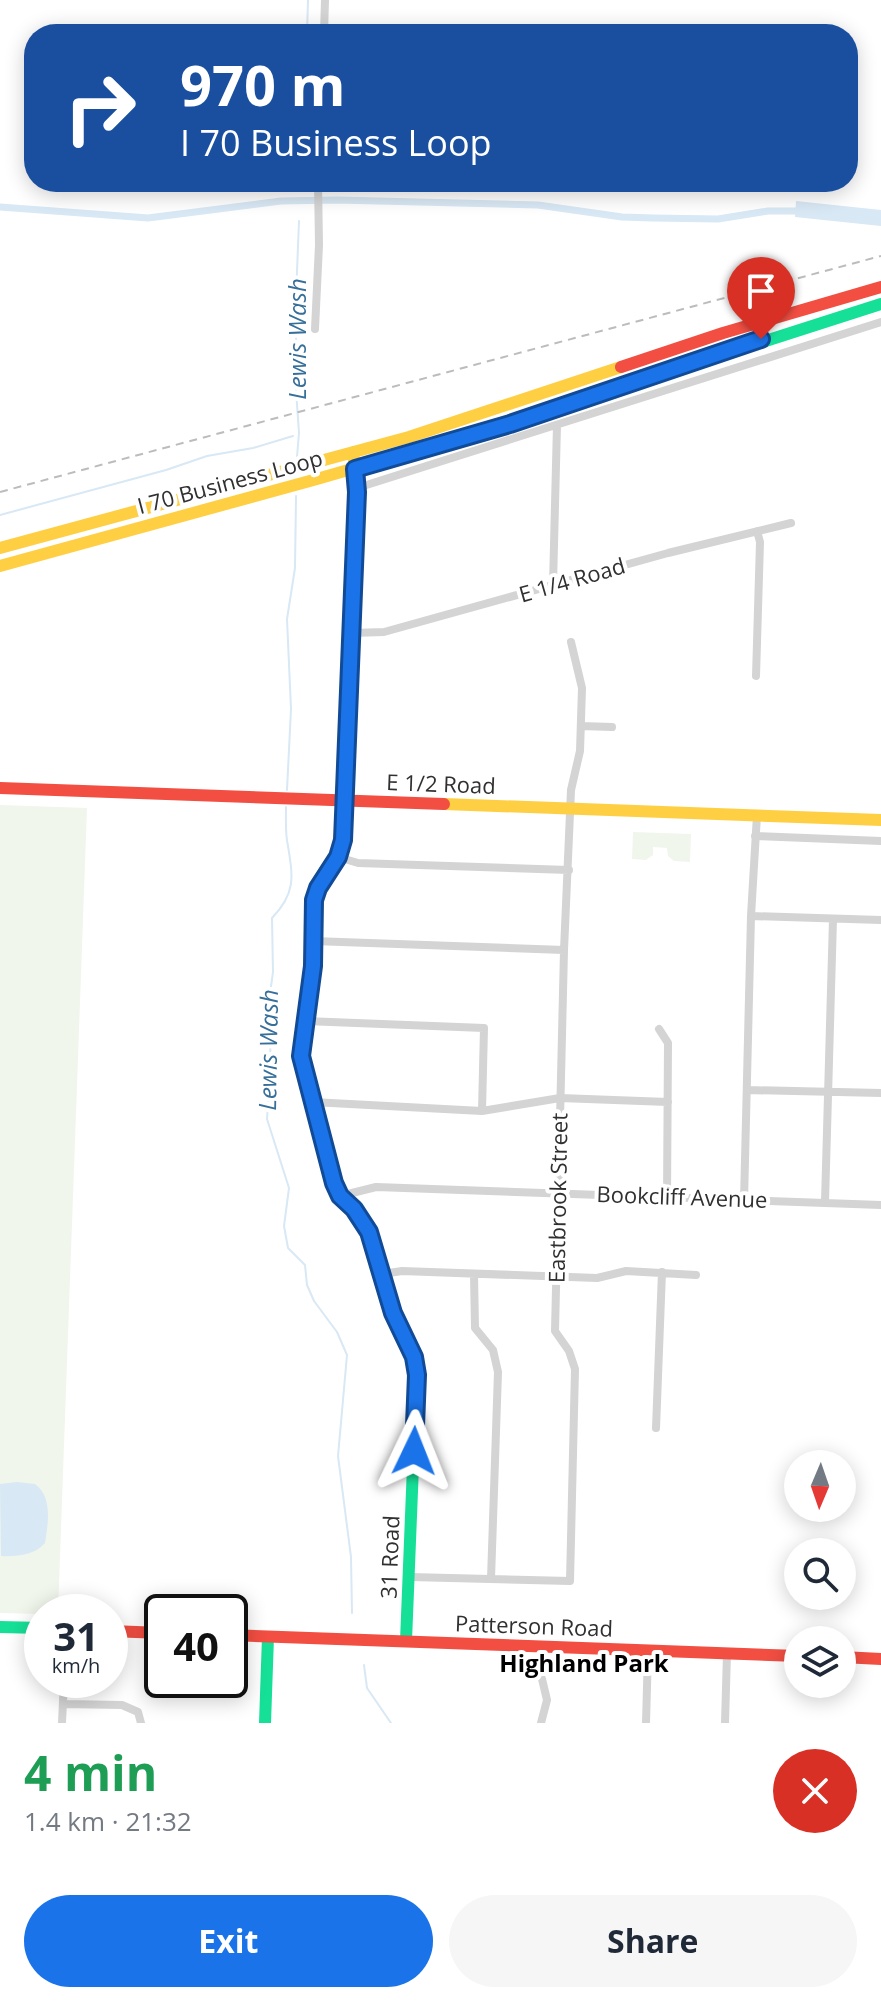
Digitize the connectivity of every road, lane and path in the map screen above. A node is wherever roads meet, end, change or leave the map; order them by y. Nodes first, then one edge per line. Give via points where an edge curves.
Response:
1 (325, 0) edge
2 (324, 24) edge
3 (318, 192) edge
4 (878, 288) edge
5 (881, 306) edge
6 (881, 322) edge
7 (315, 329) dead end
8 (557, 425) junction
9 (353, 452) junction
10 (355, 469) junction
11 (357, 488) junction
12 (791, 523) dead end
13 (757, 531) junction
14 (0, 548) edge
15 (0, 566) edge
16 (553, 585) junction
17 (352, 633) junction
18 (571, 642) dead end
19 (756, 676) dead end
20 (581, 726) junction
21 (612, 727) dead end
22 (0, 788) edge
23 (346, 801) junction
24 (571, 809) junction
25 (757, 815) junction
26 (881, 820) edge
27 (755, 836) junction
28 (881, 841) edge
29 (338, 857) junction
30 (569, 870) junction
31 (751, 916) junction
32 (833, 919) junction
33 (881, 920) edge
34 (313, 941) junction
35 (564, 950) junction
36 (305, 1021) junction
37 (659, 1029) dead end
38 (747, 1090) junction
39 (827, 1092) junction
40 (881, 1093) edge
41 (560, 1098) junction
42 (312, 1102) junction
43 (668, 1102) junction
44 (482, 1111) junction
45 (558, 1192) junction
46 (340, 1196) junction
47 (667, 1198) junction
48 (744, 1201) junction
49 (825, 1202) junction
50 (881, 1205) edge
51 (662, 1272) junction
52 (382, 1274) junction
53 (474, 1274) junction
54 (696, 1275) dead end
55 (556, 1276) junction
56 (656, 1428) dead end
57 (410, 1577) junction
58 (491, 1579) junction
59 (0, 1627) edge
60 (24, 1628) edge
61 (248, 1636) edge
62 (268, 1637) junction
63 (406, 1641) junction
64 (648, 1650) junction
65 (727, 1653) junction
66 (784, 1655) edge
67 (856, 1658) edge
68 (881, 1659) edge
69 (542, 1679) dead end
70 (63, 1698) edge
71 (63, 1704) junction
72 (62, 1723) edge
73 (141, 1723) edge
74 (265, 1723) edge
75 (541, 1723) edge
76 (646, 1723) edge
77 (725, 1723) edge

1 - 2 street
3 - 7 street
4 - 5 street
4 - 9 main road, I 70 Business Loop
5 - 10 main road, I 70 Business Loop
6 - 8 street
8 - 11 street
8 - 16 street
9 - 10 main road, 31 Road
9 - 14 main road, I 70 Business Loop
10 - 11 main road, 31 Road
10 - 15 main road, I 70 Business Loop
11 - 17 main road, 31 Road
12 - 13 street, E 1/4 Road
13 - 16 street, E 1/4 Road
13 - 19 street
16 - 17 street, E 1/4 Road via 384,632
17 - 23 main road, 31 Road
18 - 20 street, Eastbrook Street via 582,688
20 - 21 street
20 - 24 street, Eastbrook Street
22 - 23 main road, E 1/2 Road
23 - 24 main road, E 1/2 Road
23 - 29 main road, 31 Road
24 - 25 main road, E 1/2 Road
24 - 30 street, Eastbrook Street
25 - 26 main road, E 1/2 Road
25 - 27 street
27 - 28 street
27 - 31 street
29 - 30 street via 358,863
29 - 34 main road, 31 Road via 314,900
30 - 35 street, Eastbrook Street
31 - 32 street
31 - 38 street
32 - 33 street
32 - 39 street
34 - 35 street
34 - 36 main road, 31 Road
35 - 41 street, Eastbrook Street
36 - 42 main road, 31 Road via 301,1056
36 - 44 street via 484,1028
37 - 43 street via 668,1043
38 - 39 street
38 - 48 street
39 - 40 street
39 - 49 street
41 - 43 street
41 - 44 street
41 - 45 street, Eastbrook Street
42 - 44 street
42 - 46 main road, 31 Road
43 - 47 street
45 - 46 street, Bookcliff Avenue via 376,1187
45 - 47 street, Bookcliff Avenue
45 - 55 street, Eastbrook Street
46 - 52 main road, 31 Road via 369,1232
47 - 48 street, Bookcliff Avenue
48 - 49 street, Bookcliff Avenue
49 - 50 street, Bookcliff Avenue
51 - 54 street
51 - 55 street
51 - 56 street
52 - 53 street
52 - 57 main road, 31 Road via 417,1366
53 - 55 street
53 - 58 street via 475,1328 493,1350 498,1372
55 - 58 street, Eastbrook Street via 555,1331 575,1369 570,1581
57 - 58 street
57 - 63 main road, 31 Road
59 - 60 main road
61 - 62 main road, Patterson Road
62 - 63 main road, Patterson Road
62 - 74 main road
63 - 64 main road, Patterson Road
64 - 65 main road, Patterson Road
64 - 76 street
65 - 66 main road, Patterson Road
65 - 77 street
67 - 68 main road
69 - 75 street via 547,1700
70 - 71 street
71 - 72 street
71 - 73 street via 122,1705 138,1712

